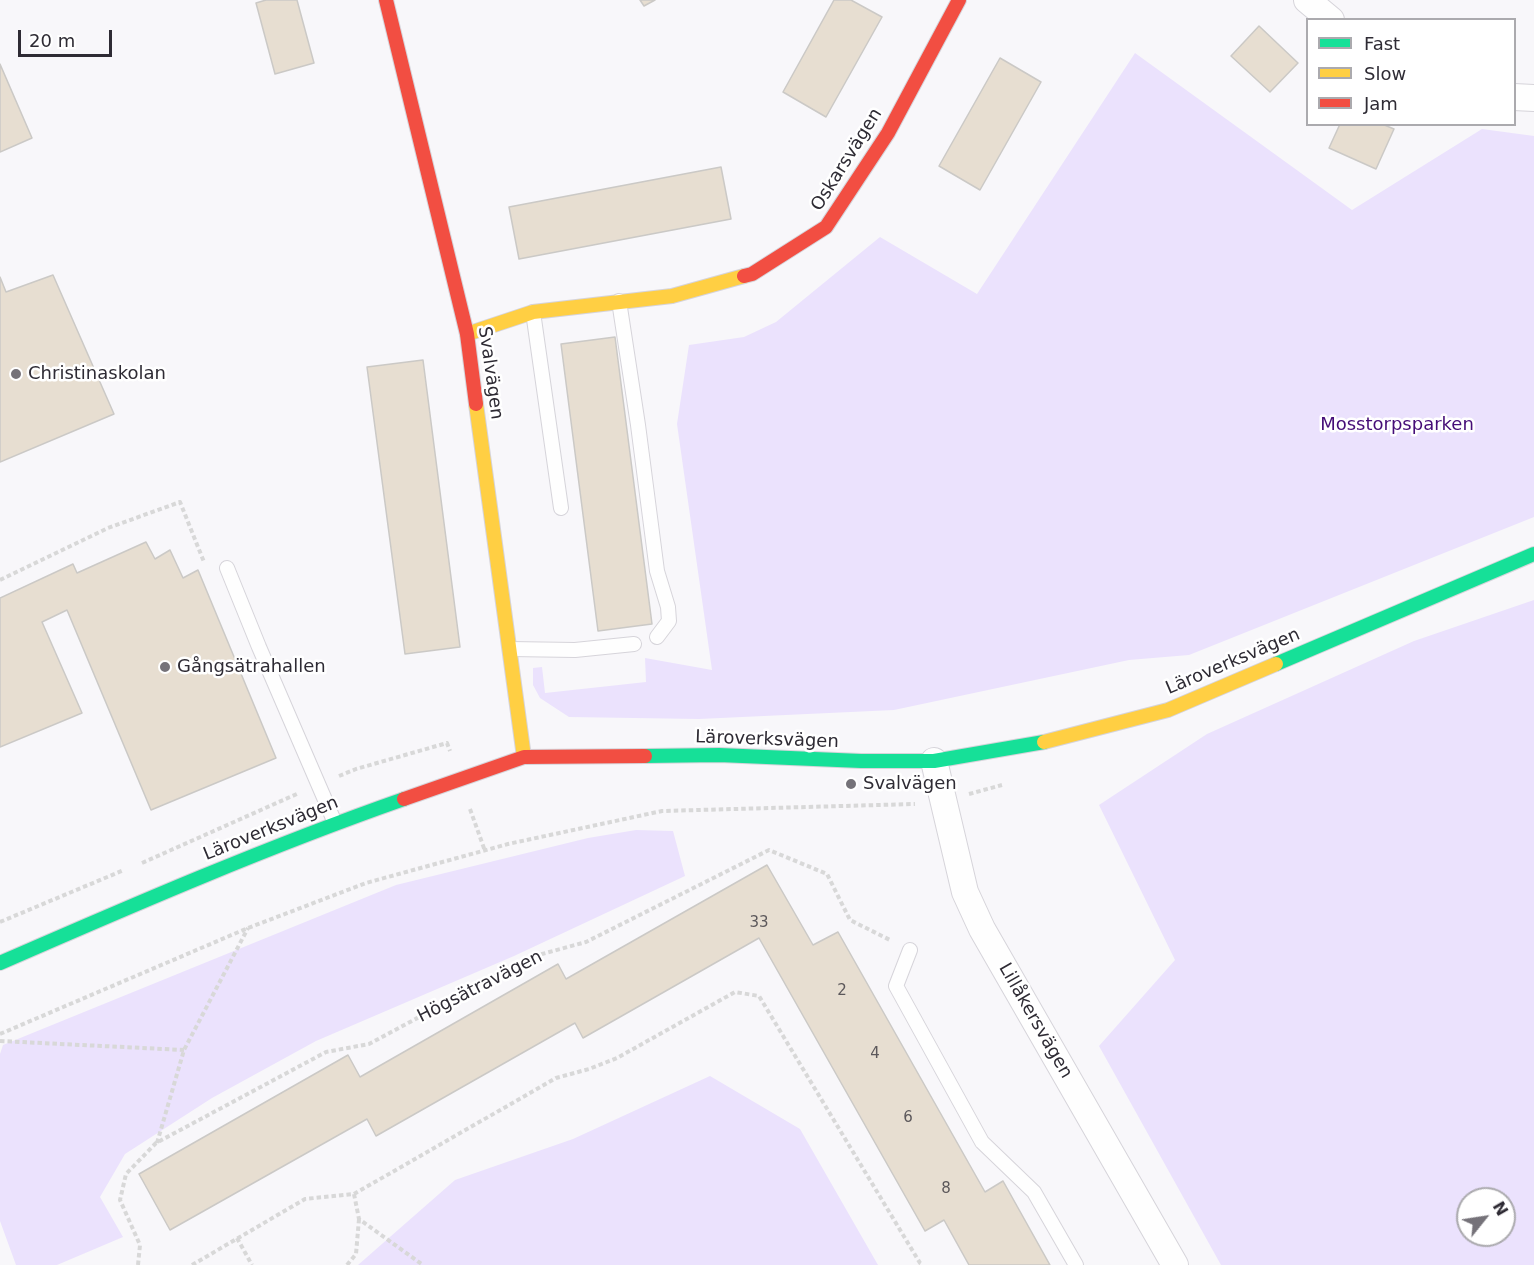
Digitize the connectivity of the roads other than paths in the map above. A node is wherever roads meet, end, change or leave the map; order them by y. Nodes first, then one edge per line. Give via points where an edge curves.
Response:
1 (386, 0) edge
2 (959, 0) edge
3 (1307, 0) edge
4 (1329, 18) edge
5 (1516, 97) edge
6 (1534, 98) edge
7 (619, 301) junction
8 (533, 312) junction
9 (468, 334) junction
10 (561, 508) dead end
11 (1534, 554) edge
12 (227, 568) road end
13 (657, 637) dead end
14 (634, 644) dead end
15 (510, 650) junction
16 (524, 758) junction
17 (934, 761) junction
18 (335, 823) junction
19 (910, 950) road end
20 (0, 963) edge
21 (1076, 1265) edge
22 (1175, 1265) edge

1 - 9 street, Svalvägen
2 - 7 street, Oskarsvägen via 888,133 826,227 752,274 672,296
3 - 4 street
5 - 6 street
7 - 8 street, Oskarsvägen
7 - 13 lane via 657,572 668,607 669,621
8 - 9 street, Oskarsvägen
8 - 10 lane
9 - 15 street, Svalvägen
11 - 17 street, Läroverksvägen via 1168,710 1056,740
12 - 18 lane
14 - 15 lane via 575,650
15 - 16 street, Svalvägen
16 - 17 street, Läroverksvägen via 719,755
16 - 18 street, Läroverksvägen
17 - 22 street, Lillåkersvägen via 965,892 982,929
18 - 20 street, Läroverksvägen
19 - 21 lane via 896,986 982,1142 1034,1192

